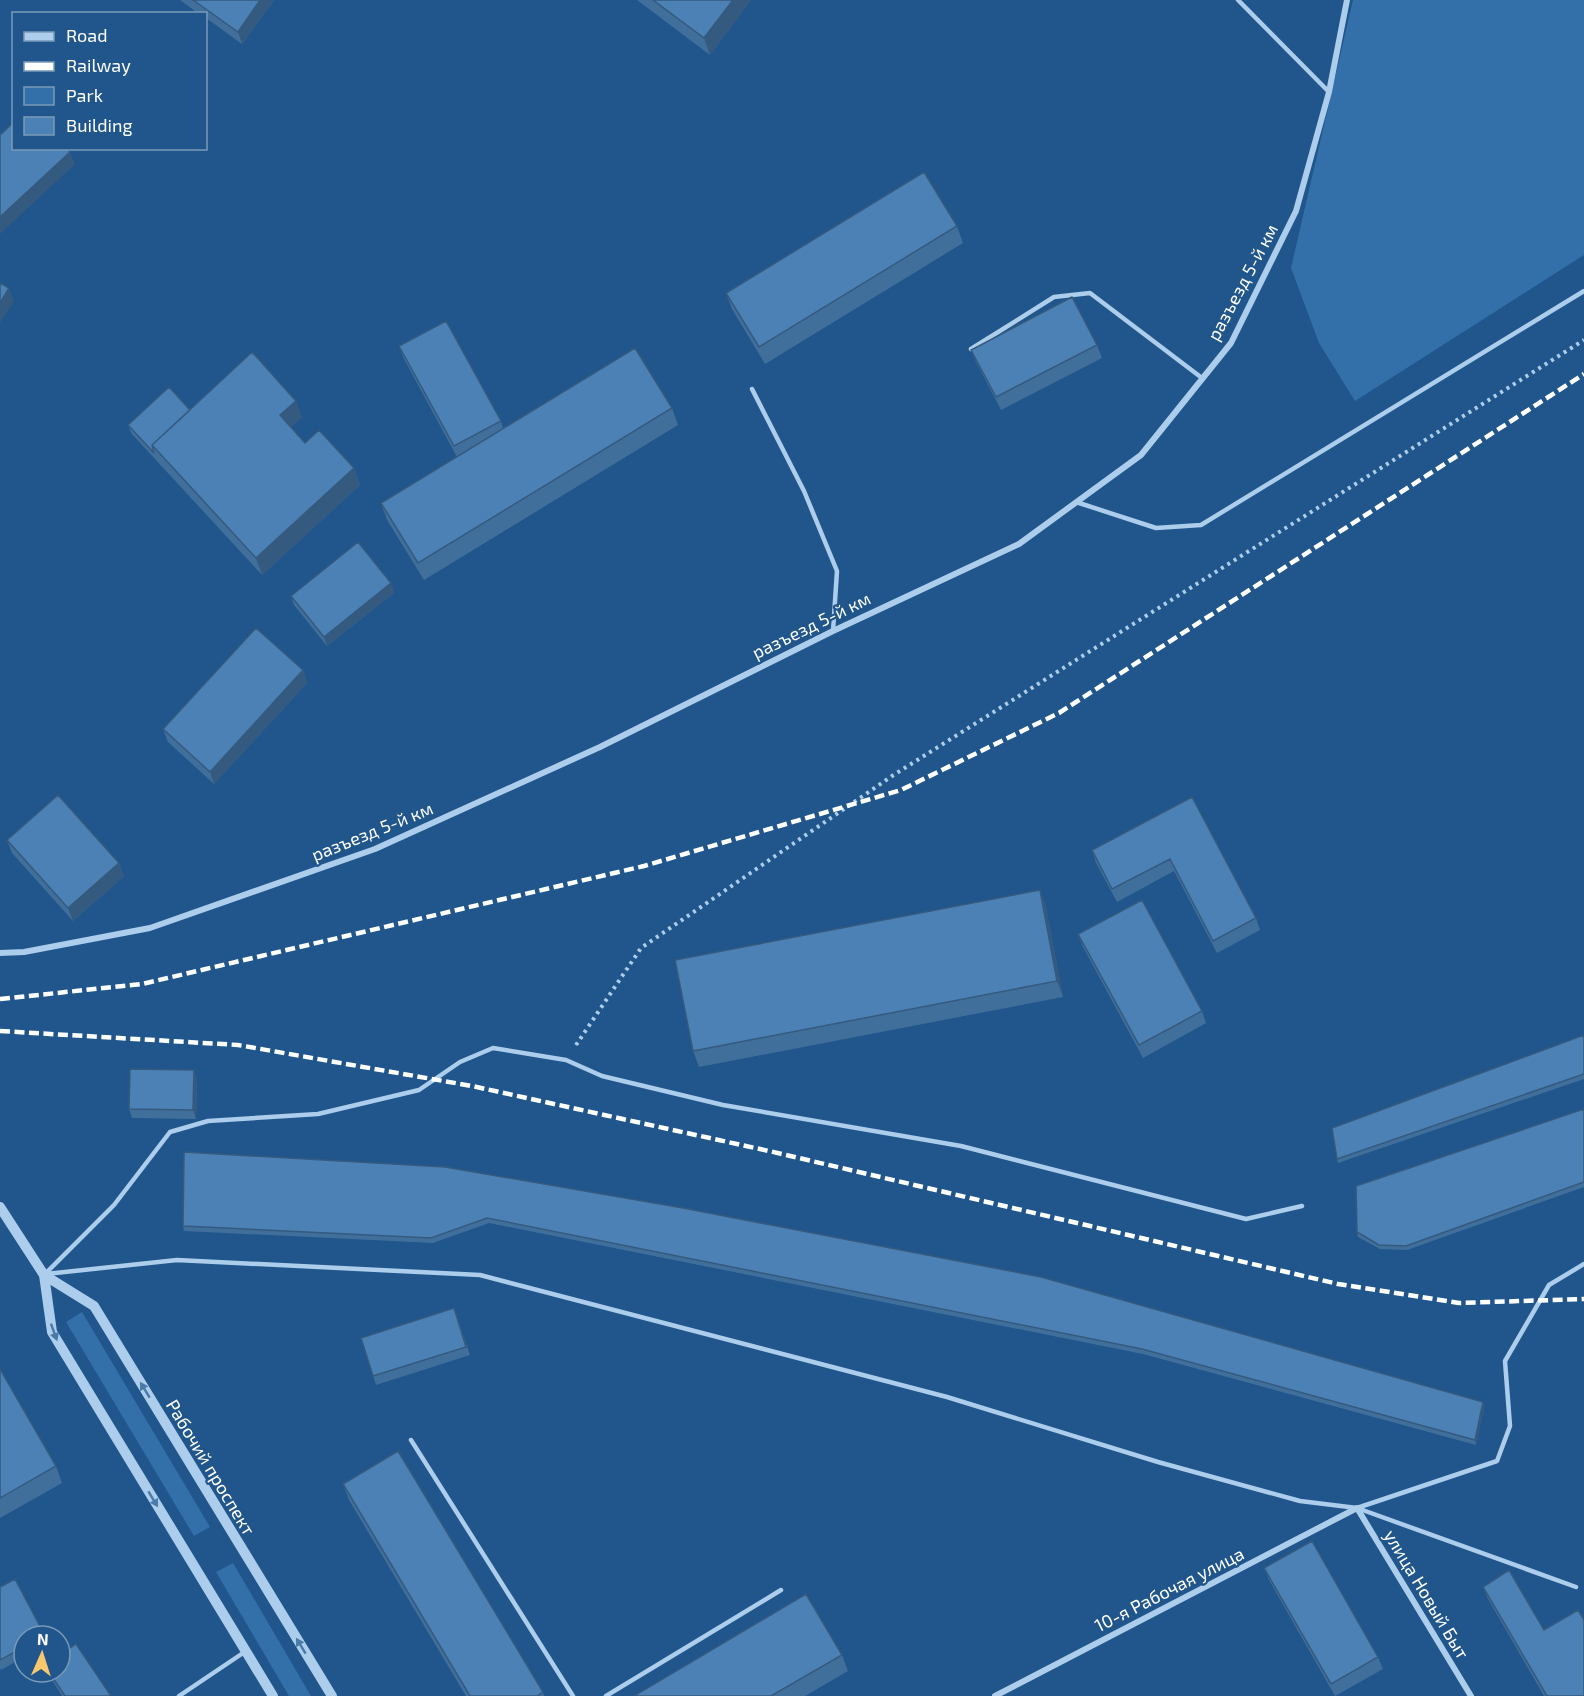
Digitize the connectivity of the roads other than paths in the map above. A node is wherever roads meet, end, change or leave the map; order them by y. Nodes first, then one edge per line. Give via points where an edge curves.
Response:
1 (1238, 0) edge
2 (1347, 0) edge
3 (1329, 92) junction
4 (1584, 291) edge
5 (970, 349) edge
6 (1202, 378) junction
7 (752, 389) dead end
8 (1076, 502) junction
9 (833, 631) junction
10 (0, 953) edge
11 (1302, 1206) dead end
12 (0, 1207) edge
13 (1584, 1264) edge
14 (44, 1275) junction
15 (411, 1440) dead end
16 (1357, 1508) junction
17 (1576, 1587) dead end
18 (781, 1590) dead end
19 (246, 1651) junction
20 (179, 1696) edge
21 (273, 1696) edge
22 (332, 1696) edge
23 (573, 1696) edge
24 (606, 1696) edge
25 (995, 1696) edge
26 (1471, 1696) edge

1 - 3 lane
2 - 3 street, разъезд 5-й км
3 - 6 street, разъезд 5-й км via 1296,211 1231,343
4 - 8 lane via 1201,525 1155,528
5 - 6 lane via 1054,297 1090,293
6 - 8 street, разъезд 5-й км via 1141,455
7 - 9 lane via 804,491 837,572
8 - 9 street, разъезд 5-й км via 1018,544
9 - 10 street, разъезд 5-й км via 600,747 375,849 150,928
11 - 14 lane via 1246,1220 961,1146 723,1106 602,1076 566,1060 493,1048 459,1062 419,1089 318,1114 208,1121 170,1132 114,1204
12 - 14 street, Рабочий проспект
13 - 16 lane via 1549,1285 1505,1361 1510,1426 1497,1461
14 - 16 lane via 177,1260 480,1275 947,1397 1300,1501
14 -> 19 street, Рабочий проспект via 52,1332
22 -> 14 street, Рабочий проспект via 94,1306
15 - 23 lane
16 - 17 lane
16 - 25 street, 10-я Рабочая улица
16 - 26 street, улица Новый Быт
18 - 24 lane
19 - 20 lane
19 - 21 street, Рабочий проспект

